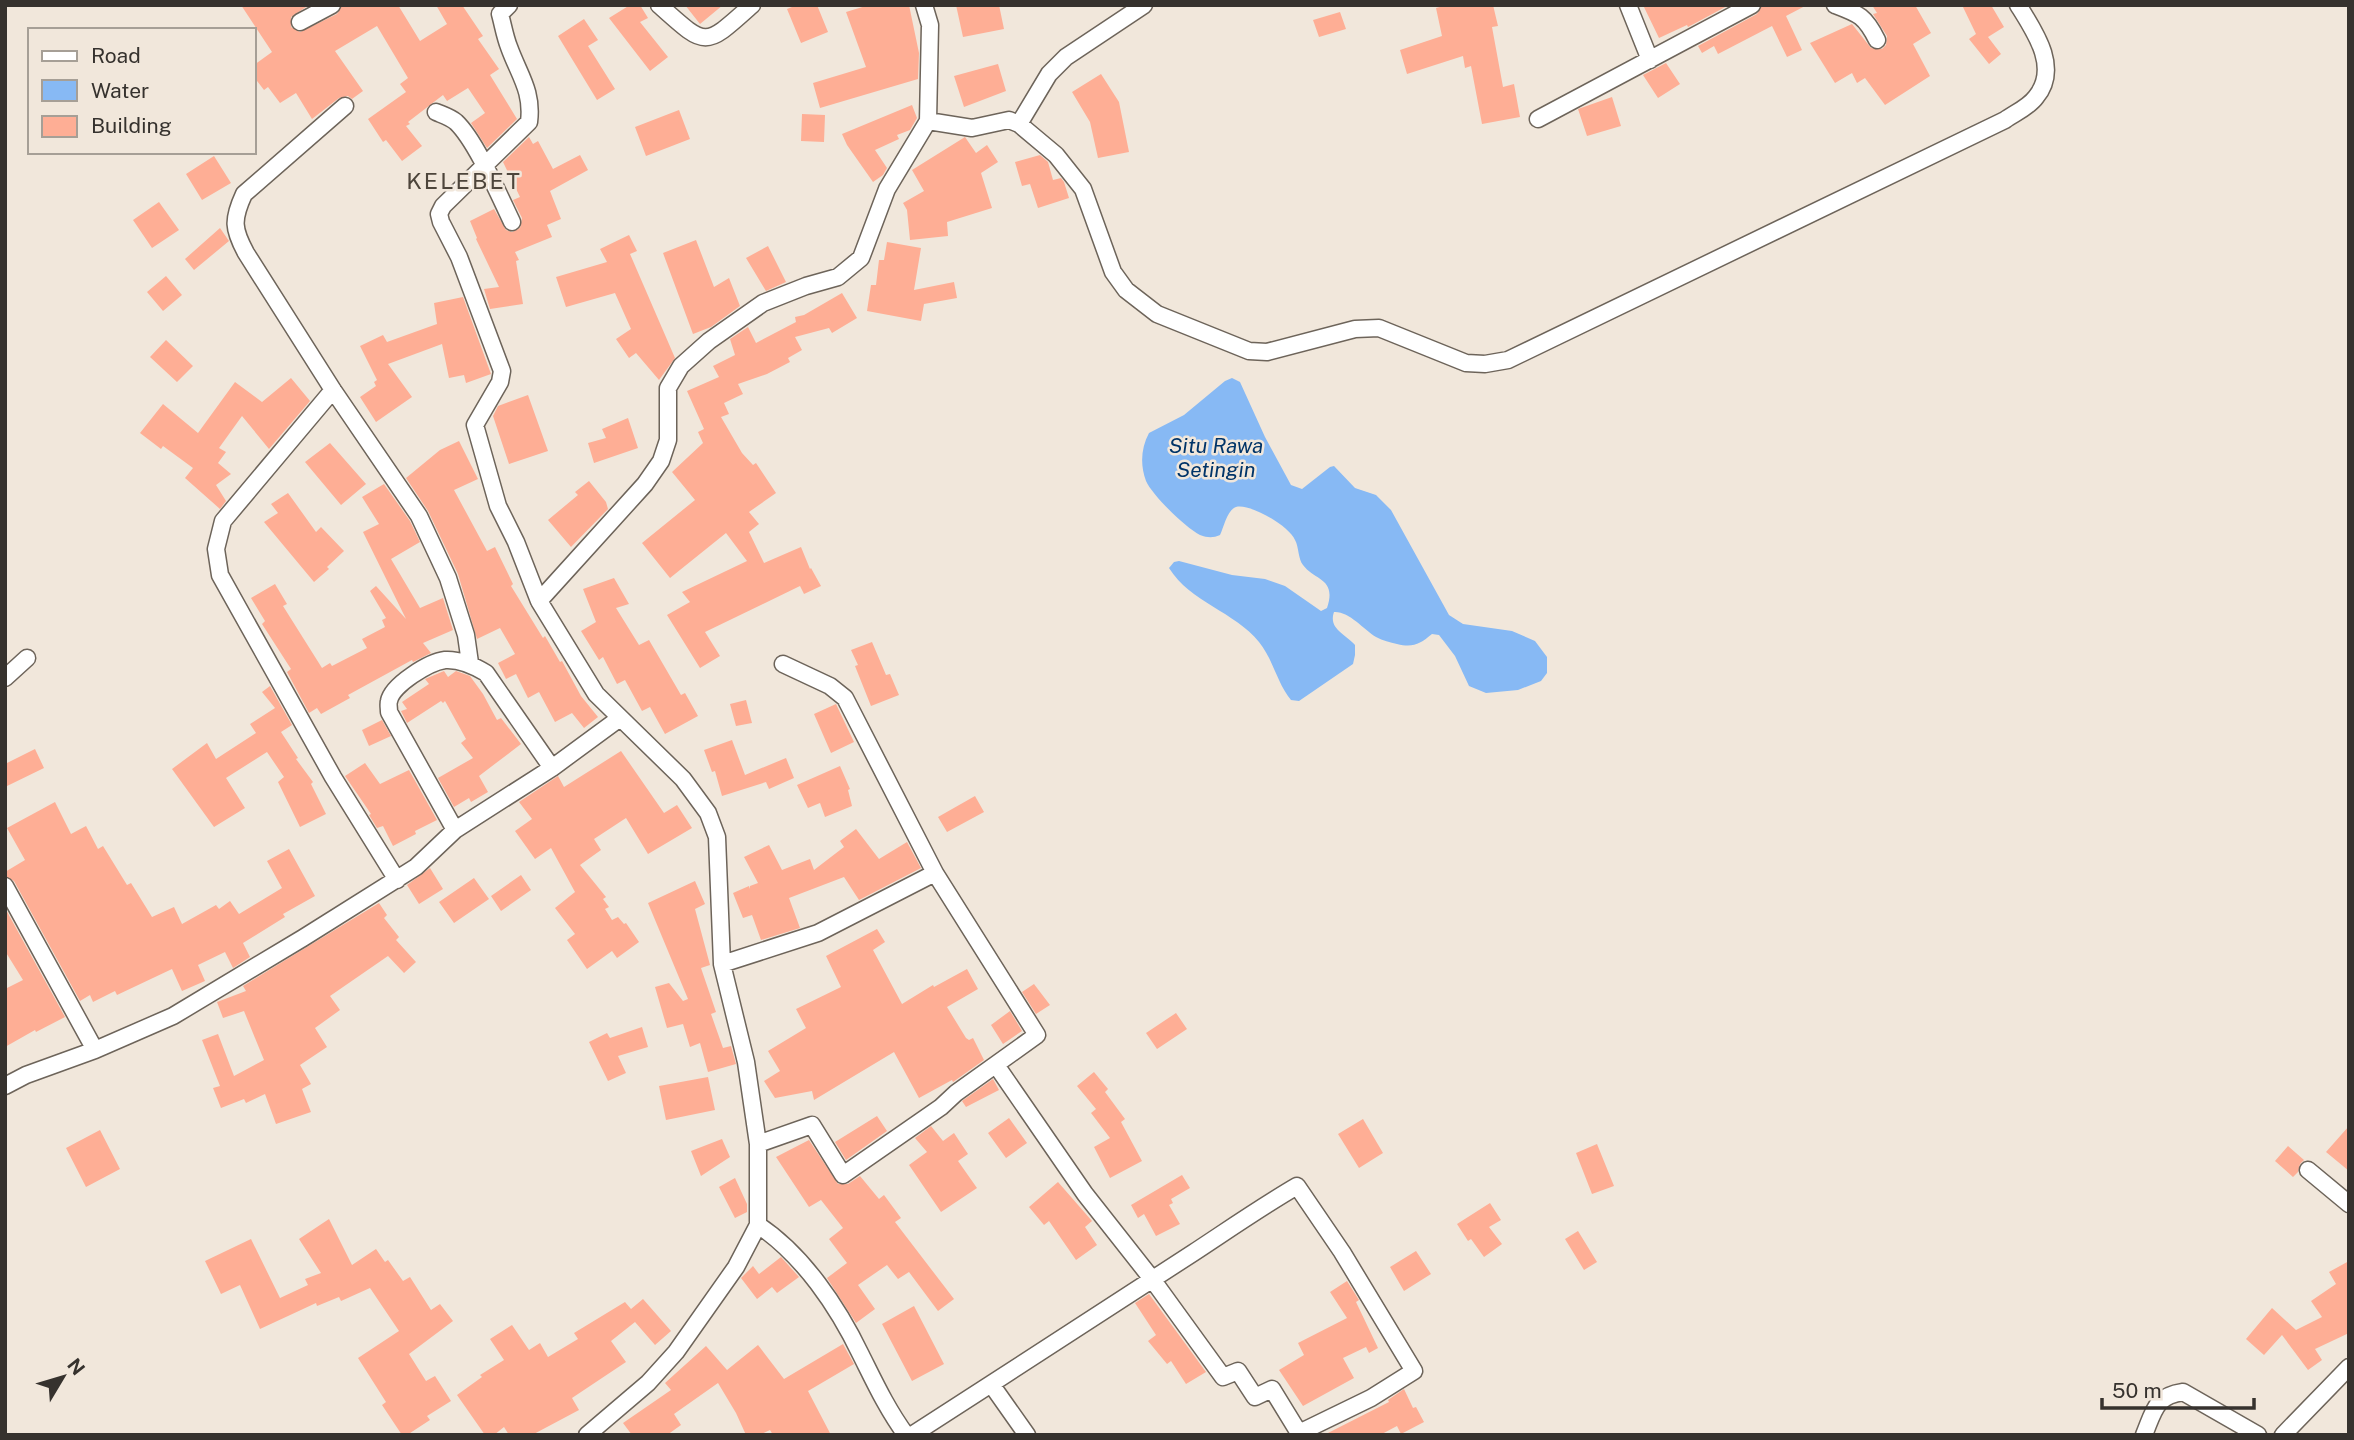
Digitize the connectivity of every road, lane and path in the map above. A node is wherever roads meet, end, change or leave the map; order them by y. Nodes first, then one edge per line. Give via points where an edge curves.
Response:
1 (332, 5) edge
2 (659, 5) edge
3 (752, 5) edge
4 (924, 5) edge
5 (1144, 5) edge
6 (1628, 5) edge
7 (1752, 5) edge
8 (1835, 5) edge
9 (2018, 5) edge
10 (501, 8) edge
11 (300, 22) dead end
12 (1877, 40) dead end
13 (1650, 60) junction
14 (345, 106) dead end
15 (436, 112) dead end
16 (1538, 119) dead end
17 (928, 121) junction
18 (1019, 124) junction
19 (484, 165) junction
20 (512, 222) dead end
21 (333, 390) junction
22 (539, 601) junction
23 (27, 658) dead end
24 (470, 663) junction
25 (783, 664) dead end
26 (5, 678) edge
27 (620, 718) junction
28 (552, 768) junction
29 (455, 830) junction
30 (935, 873) junction
31 (397, 880) junction
32 (5, 886) edge
33 (722, 964) junction
34 (95, 1050) junction
35 (996, 1065) junction
36 (5, 1086) edge
37 (758, 1144) junction
38 (2308, 1170) dead end
39 (2349, 1204) edge
40 (758, 1225) junction
41 (1152, 1279) junction
42 (2349, 1367) edge
43 (991, 1384) junction
44 (587, 1435) edge
45 (906, 1435) edge
46 (912, 1435) edge
47 (1027, 1435) edge
48 (2144, 1435) edge
49 (2259, 1435) edge
50 (2283, 1435) edge

1 - 11 street
2 - 3 street via 687,31 708,39
4 - 17 street via 930,25
5 - 18 street via 1066,57 1049,74
6 - 13 street
7 - 13 street
8 - 12 street via 1869,23
9 - 18 street via 2048,66 2046,83 2035,99 2005,120 1508,360 1485,364 1466,363 1379,328 1355,329 1267,352 1249,351 1157,314 1126,290 1113,272 1083,190 1056,155
10 - 19 street via 509,47 531,106 529,122
13 - 16 street
14 - 21 street via 244,194 236,213 236,233 246,253
15 - 19 street via 461,128
17 - 18 street via 971,128 1009,120
17 - 22 street via 887,189 861,258 850,269 763,303 681,366 668,388 668,440 661,461
19 - 20 street
19 - 22 street via 443,206 440,222 459,257 502,370 475,425 498,506
21 - 24 street via 397,481 435,547 449,578
21 - 31 street via 223,521 216,549 220,575 333,777
22 - 27 street via 596,694
23 - 26 street
24 - 28 street via 486,673
24 - 29 street via 442,660 412,674 389,699 389,712
25 - 30 street via 845,698
27 - 28 street
27 - 33 street via 683,779 708,813 717,837
28 - 29 street
29 - 31 street
30 - 33 street via 818,933
30 - 35 street via 1037,1033
31 - 34 street via 173,1016
32 - 34 street
33 - 37 street via 746,1062
34 - 36 street
35 - 37 street via 844,1175 812,1125
35 - 41 street via 1085,1194
37 - 40 street
38 - 39 street
40 - 44 street via 736,1267 676,1352
40 - 45 street via 788,1249 837,1311
41 - 41 street via 1223,1377 1238,1371 1255,1396 1271,1388 1298,1433 1371,1398 1414,1371 1297,1186
41 - 43 street
42 - 50 street
43 - 46 street
43 - 47 street
48 - 49 street via 2159,1400 2183,1392

